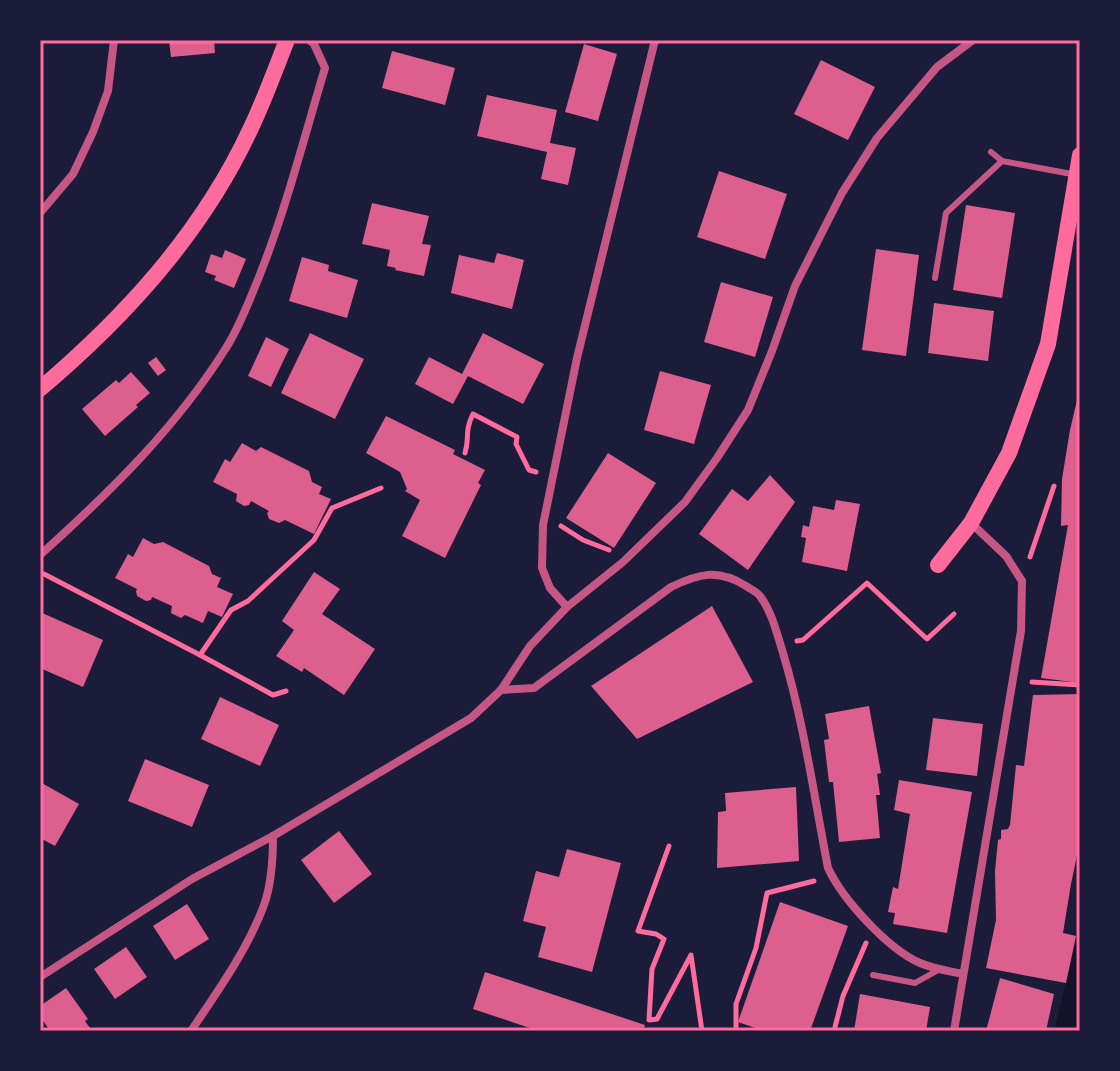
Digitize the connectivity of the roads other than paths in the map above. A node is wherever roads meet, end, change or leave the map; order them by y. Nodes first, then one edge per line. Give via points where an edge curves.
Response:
1 (114, 40) edge
2 (287, 40) edge
3 (309, 40) edge
4 (655, 40) edge
5 (973, 40) edge
6 (991, 152) dead end
7 (1080, 155) edge
8 (1002, 161) junction
9 (1077, 175) junction
10 (40, 213) edge
11 (935, 278) dead end
12 (40, 389) edge
13 (971, 523) junction
14 (40, 555) edge
15 (938, 565) dead end
16 (567, 607) junction
17 (501, 690) junction
18 (273, 836) junction
19 (940, 969) junction
20 (963, 974) junction
21 (873, 975) dead end
22 (40, 977) edge
23 (191, 1031) edge
24 (954, 1031) edge

1 - 10 street via 108,91 93,132 73,174
2 - 12 main road via 250,131 189,232 122,314
3 - 14 street via 325,68 275,237 227,347 155,444
4 - 16 street via 577,358 543,525 542,568 550,588
5 - 16 street via 937,67 877,138 842,193 795,286 748,410 717,458 685,502
6 - 8 lane
7 - 9 main road
8 - 9 lane
8 - 11 lane via 946,213
9 - 13 main road via 1048,344 1009,453
13 - 15 main road
13 - 20 street via 1006,556 1022,581 1021,631
16 - 17 street via 530,646
17 - 18 street via 471,718
17 - 19 street via 534,688 671,587 695,576 714,574 759,594 772,617 795,694 828,868 875,929 905,954
18 - 22 street via 192,879
18 - 23 street via 265,903
19 - 20 street
19 - 21 lane via 915,983
20 - 24 street

